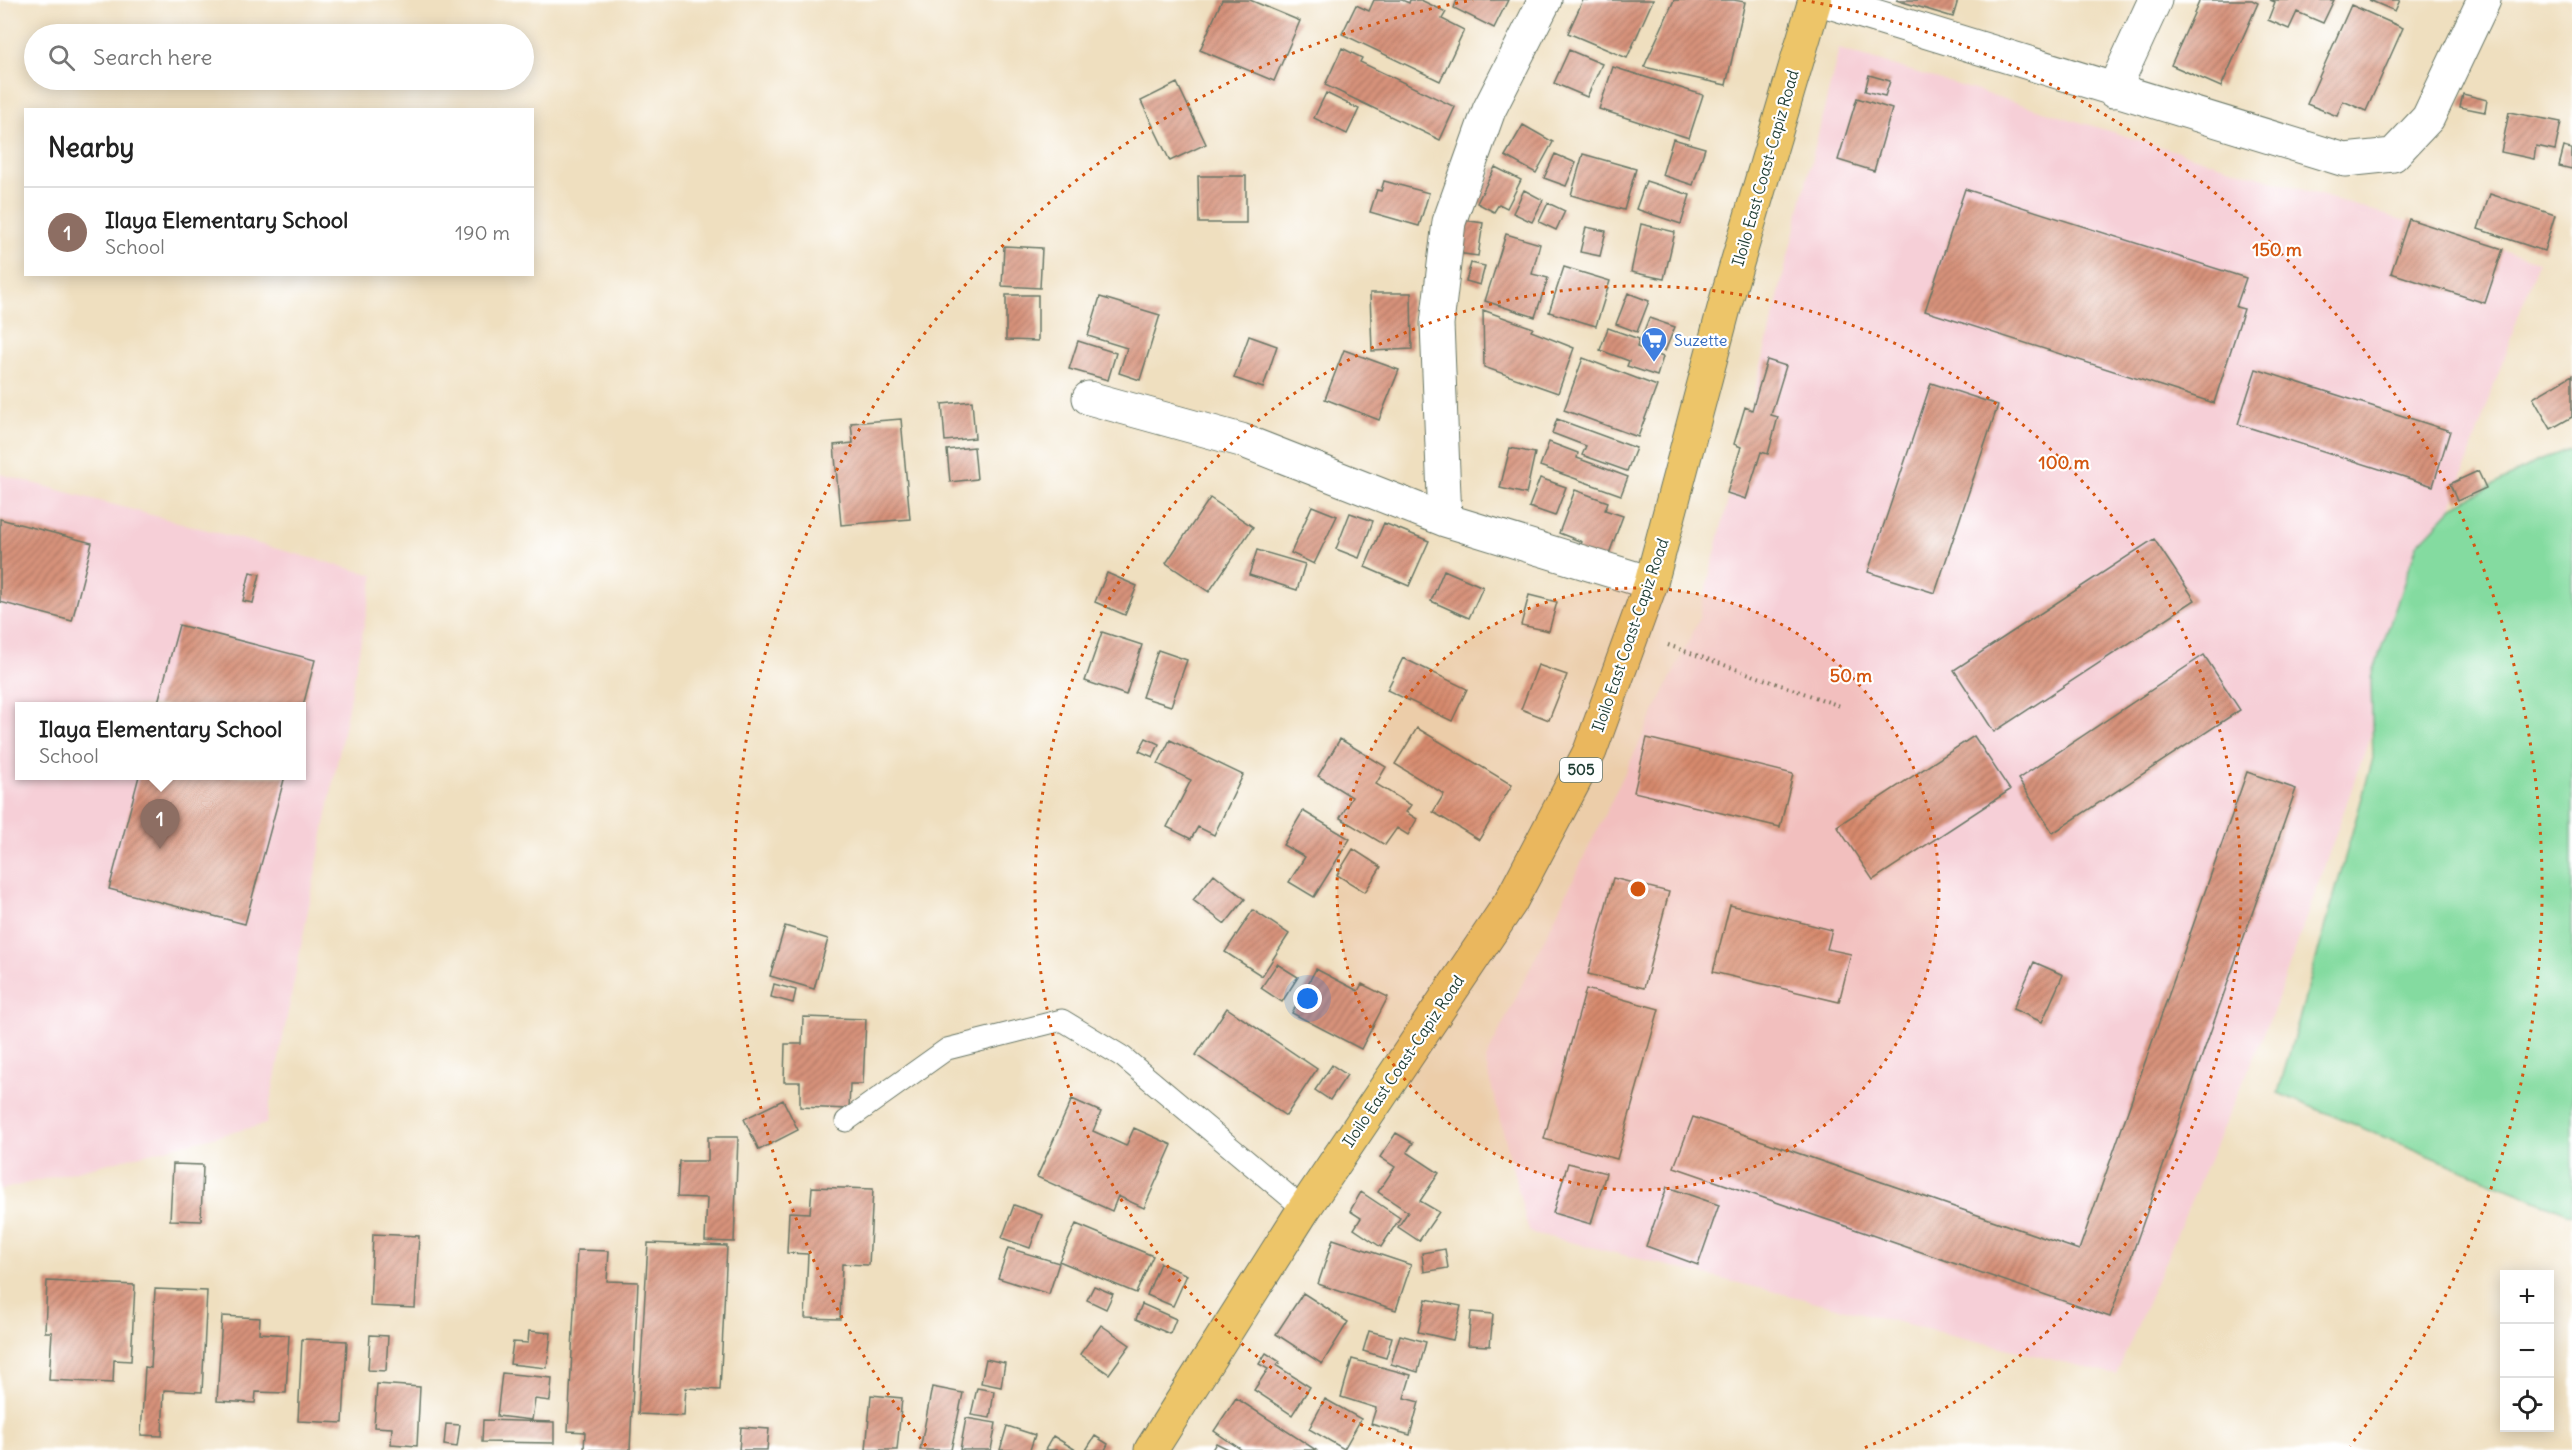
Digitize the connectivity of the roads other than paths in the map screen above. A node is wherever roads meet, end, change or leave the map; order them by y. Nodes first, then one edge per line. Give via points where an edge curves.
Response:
1 (1545, 0) edge
2 (1815, 0) edge
3 (1823, 0) edge
4 (2155, 0) edge
5 (2484, 0) edge
6 (2113, 91) junction
7 (1089, 398) dead end
8 (1445, 520) junction
9 (1651, 583) junction
10 (846, 1121) dead end
11 (1304, 1209) junction
12 (1151, 1450) edge

1 - 8 street via 1489,110 1449,222 1437,324
2 - 9 main road, Iloilo East Coast-Capiz Road / 505 via 1727,297
3 - 6 street
4 - 6 street
5 - 6 street via 2428,118 2393,155 2345,160
7 - 8 street via 1241,440
8 - 9 street
9 - 11 main road, Iloilo East Coast-Capiz Road / 505 via 1590,751 1510,903
10 - 11 lane via 947,1049 1062,1020 1123,1057
11 - 12 main road, Iloilo East Coast-Capiz Road / 505

